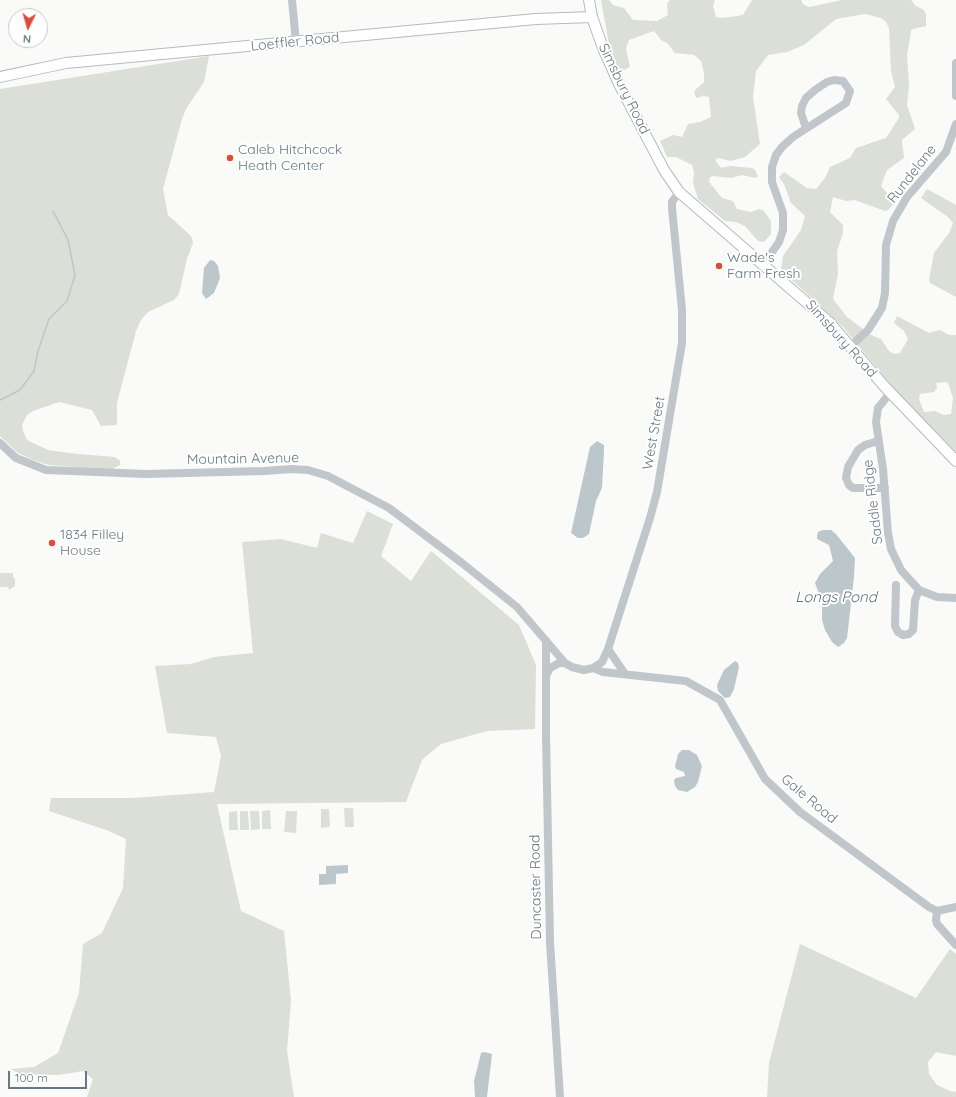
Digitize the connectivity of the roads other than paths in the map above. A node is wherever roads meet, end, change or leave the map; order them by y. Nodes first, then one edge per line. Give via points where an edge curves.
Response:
1 (292, 0) edge
2 (589, 0) edge
3 (592, 17) junction
4 (296, 42) junction
5 (956, 63) edge
6 (0, 77) edge
7 (956, 96) edge
8 (956, 124) edge
9 (806, 128) junction
10 (679, 192) junction
11 (764, 265) junction
12 (851, 346) junction
13 (890, 393) junction
14 (878, 441) junction
15 (0, 443) edge
16 (956, 461) edge
17 (885, 488) junction
18 (896, 586) dead end
19 (919, 590) junction
20 (956, 598) edge
21 (546, 641) junction
22 (608, 648) junction
23 (565, 663) junction
24 (593, 668) junction
25 (626, 674) junction
26 (545, 677) junction
27 (956, 907) edge
28 (937, 911) junction
29 (956, 945) edge
30 (560, 1097) edge

1 - 4 street
2 - 3 main road, Simsbury Road
3 - 4 main road, Loeffler Road via 536,19
3 - 10 main road, Simsbury Road via 619,84 664,170
4 - 6 main road, Loeffler Road via 66,63
5 - 7 street
8 - 12 street, Rundelane via 946,152 907,198 893,221 886,245 886,293 882,308 868,330
9 - 9 street via 846,102 850,91 843,81 830,81 808,96 801,110
9 - 11 street via 782,146 773,163 772,182 783,213 783,230 779,242
10 - 11 main road, Simsbury Road
10 - 22 street, West Street via 672,202 672,208 682,310 680,357 654,506
11 - 12 main road, Simsbury Road via 829,322
12 - 13 main road, Simsbury Road
13 - 14 street, Saddle Ridge via 877,410
13 - 16 main road, Simsbury Road
14 - 17 street, Saddle Ridge
14 - 17 street via 858,450 848,467 846,478 848,485 854,488
15 - 21 street, Mountain Avenue via 16,458 46,470 146,474 292,469 308,470 328,476 389,508 450,554 517,607
17 - 19 street, Saddle Ridge via 888,533 892,549 901,570
18 - 19 street via 896,626 898,632 903,635 913,630 915,600
19 - 20 street, Saddle Ridge via 937,598
21 - 23 street, Mountain Avenue
21 - 26 street, Duncaster Road
22 - 24 street, West Street via 602,662
22 - 25 street
23 - 24 street, Mountain Avenue via 584,670
23 - 26 street via 550,668
24 - 25 street, Gale Road via 603,672
25 - 28 street, Gale Road via 686,681 720,700 765,779 794,806
26 - 30 street, Duncaster Road via 550,942
27 - 28 street
28 - 29 street via 937,924

